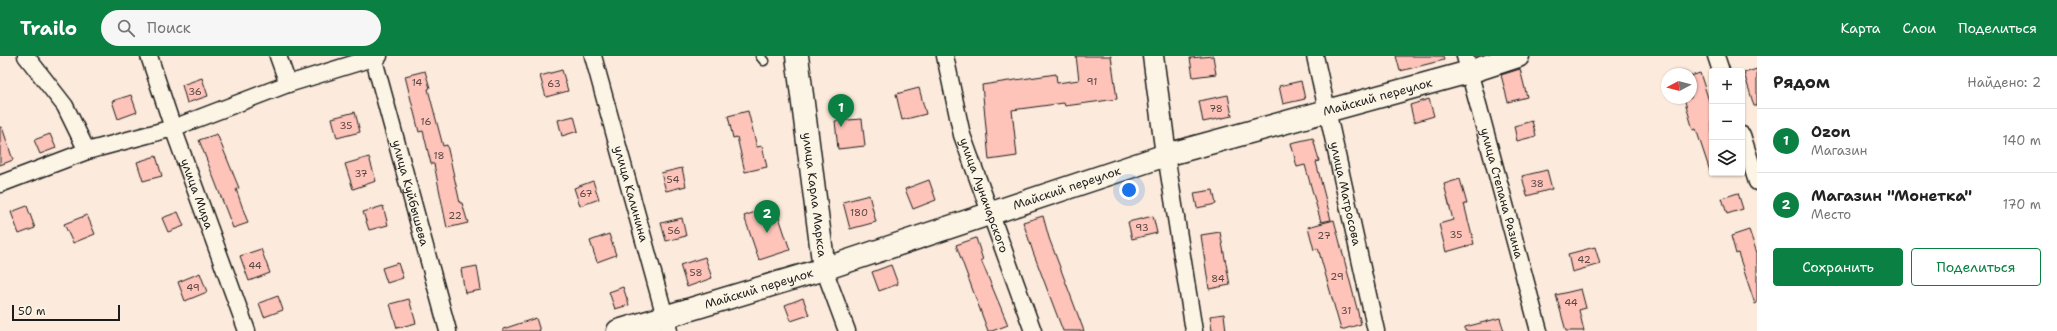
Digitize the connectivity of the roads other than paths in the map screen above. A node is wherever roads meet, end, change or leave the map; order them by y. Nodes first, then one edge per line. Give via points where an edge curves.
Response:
1 (26, 56) edge
2 (149, 56) edge
3 (278, 56) edge
4 (375, 56) edge
5 (593, 56) edge
6 (797, 56) edge
7 (945, 56) edge
8 (1153, 56) edge
9 (1315, 56) edge
10 (1518, 56) edge
11 (1716, 56) edge
12 (1467, 64) edge
13 (1720, 68) edge
14 (288, 84) junction
15 (1326, 112) junction
16 (173, 128) junction
17 (1744, 140) edge
18 (87, 151) junction
19 (1166, 155) junction
20 (1757, 182) edge
21 (0, 184) edge
22 (991, 213) junction
23 (824, 269) junction
24 (667, 324) edge
25 (247, 331) edge
26 (448, 331) edge
27 (618, 331) edge
28 (847, 331) edge
29 (1033, 331) edge
30 (1194, 331) edge
31 (1376, 331) edge
32 (1539, 331) edge

1 - 18 street via 65,106
2 - 16 street, улица Мира
3 - 14 street
4 - 14 street
4 - 26 street, улица Куйбышева
5 - 24 street, улица Калинина
6 - 23 main road, улица Карла Маркса
7 - 22 street, улица Луначарского via 962,135
8 - 19 street
9 - 15 street, улица Матросова
10 - 12 main road, Майский переулок
11 - 13 street
12 - 15 main road, Майский переулок
12 - 32 street, улица Степана Разина
14 - 16 street
15 - 19 main road, Майский переулок
15 - 31 street, улица Матросова
16 - 18 street
16 - 25 street, улица Мира
17 - 20 street
18 - 21 street
19 - 22 main road, Майский переулок
19 - 30 street
22 - 23 main road, Майский переулок
22 - 29 street, улица Луначарского
23 - 24 main road, Майский переулок
23 - 28 street, улица Карла Маркса
24 - 27 main road, Майский переулок

